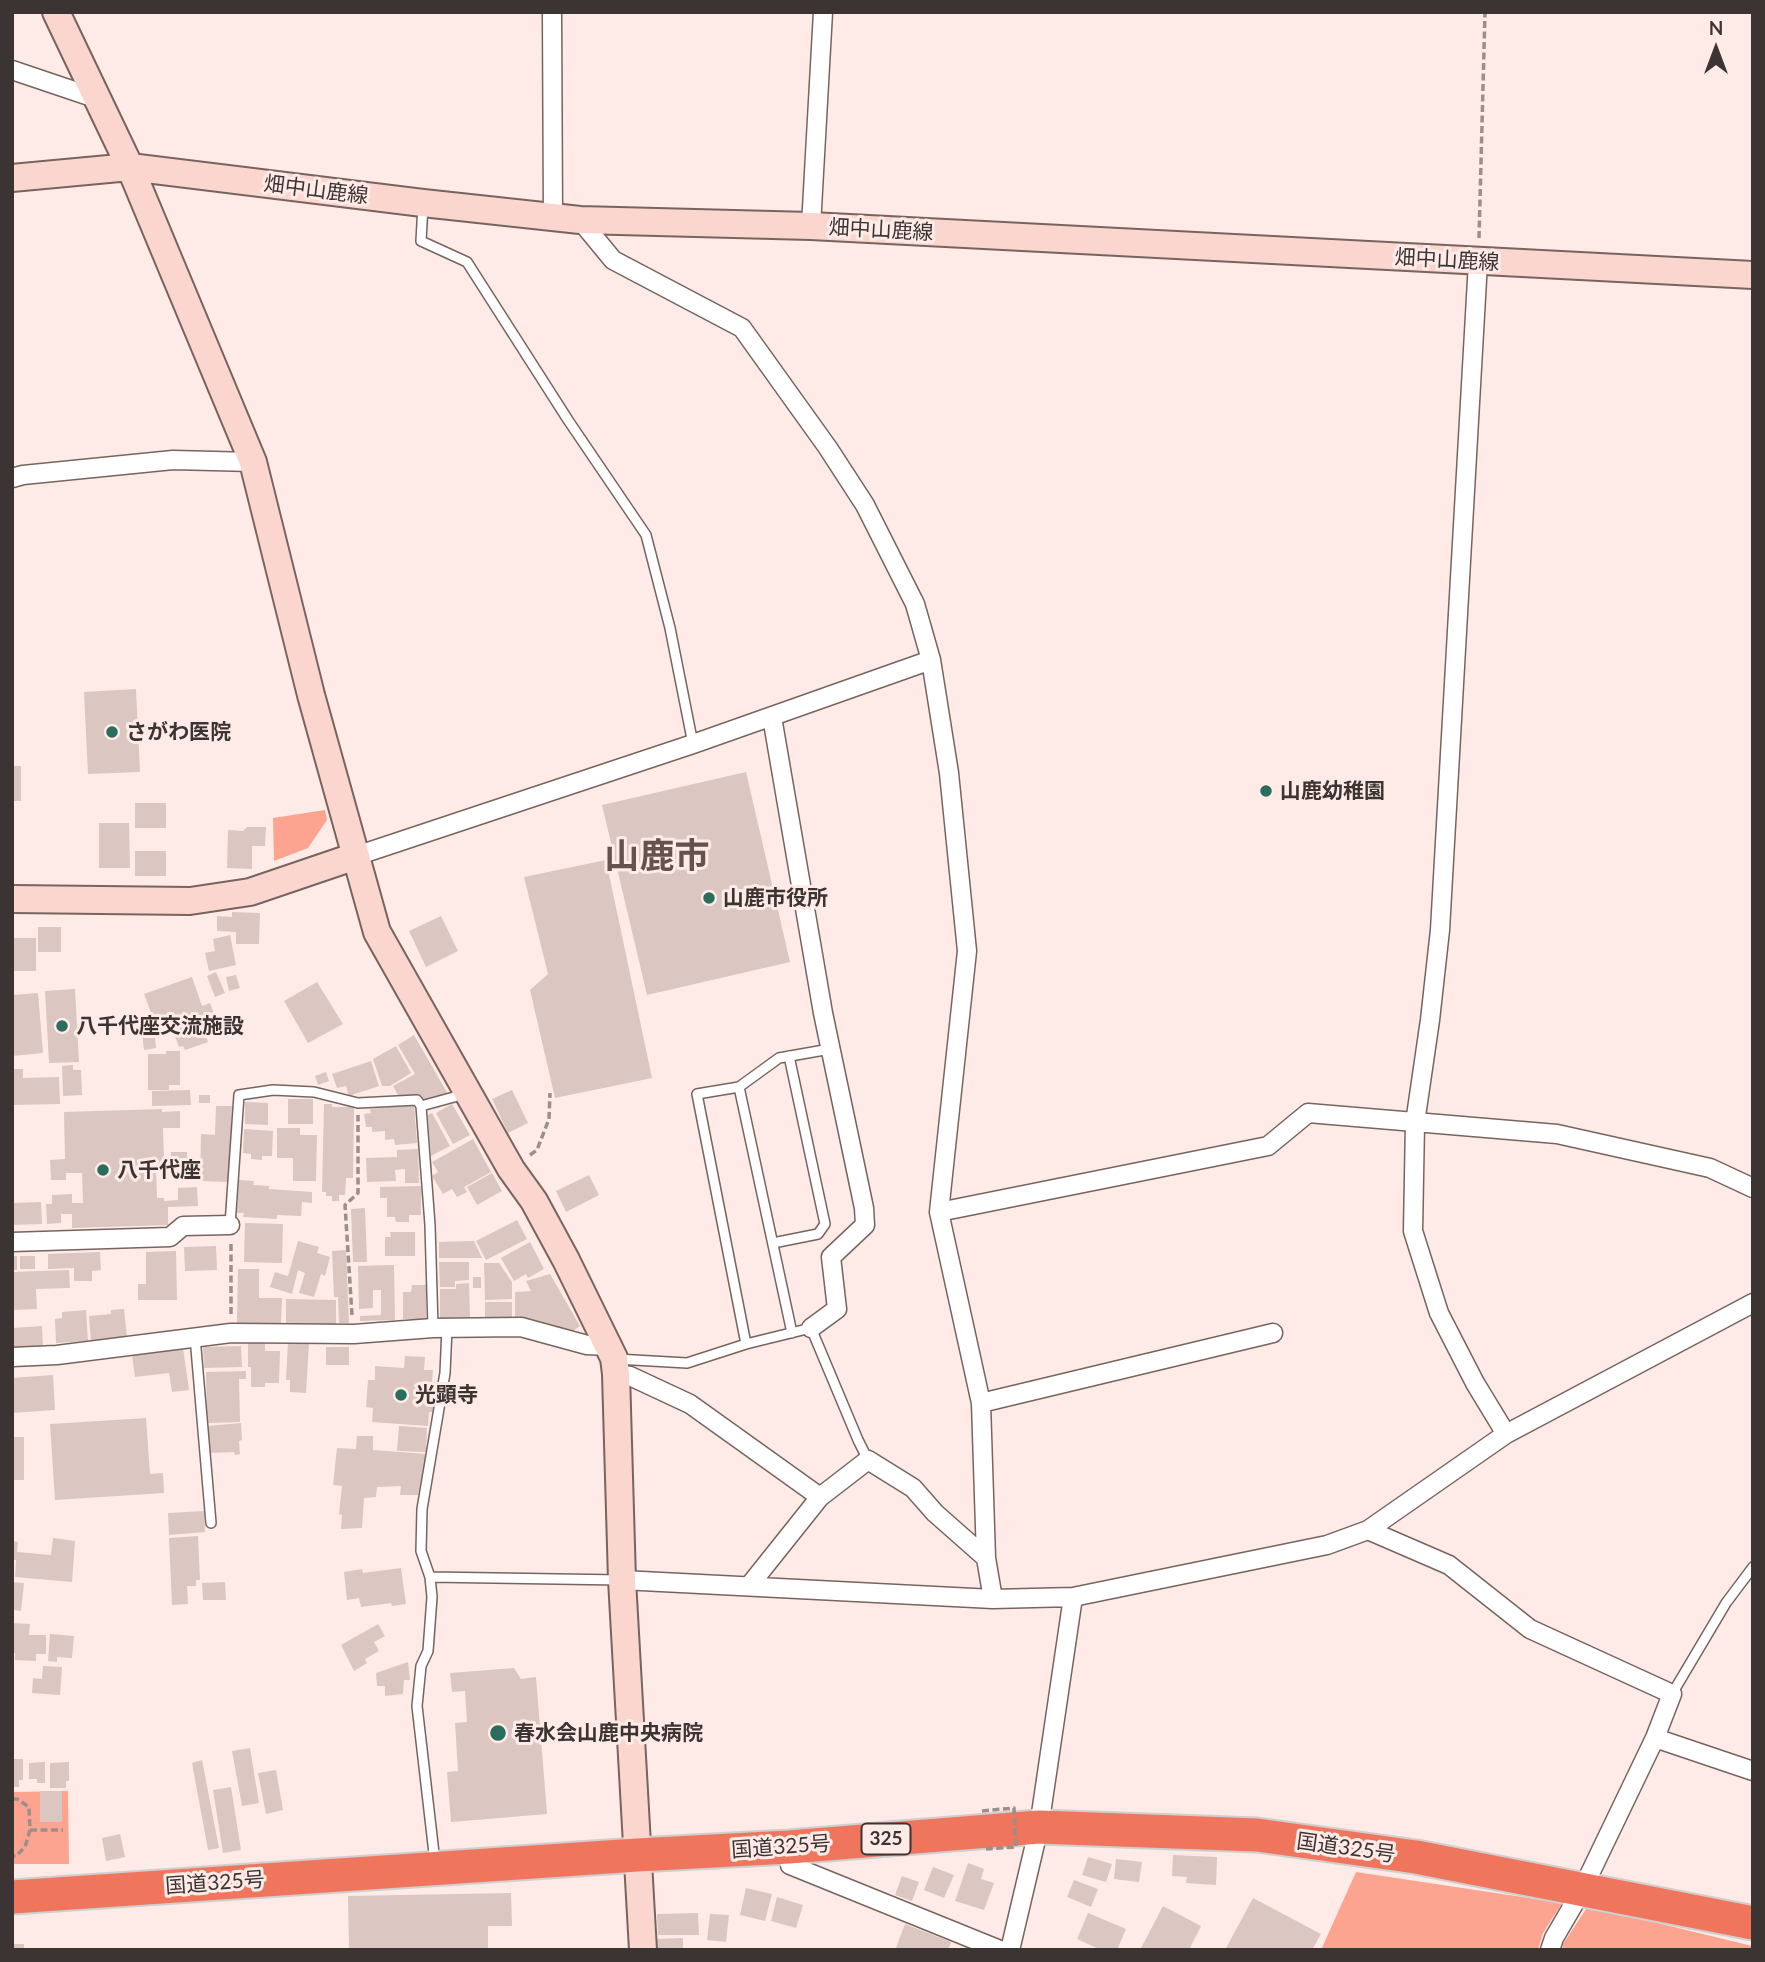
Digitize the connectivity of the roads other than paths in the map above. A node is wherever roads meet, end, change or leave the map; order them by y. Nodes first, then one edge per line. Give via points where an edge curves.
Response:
1 (56, 12) edge
2 (552, 12) edge
3 (823, 12) edge
4 (12, 70) edge
5 (98, 99) junction
6 (130, 167) junction
7 (12, 178) edge
8 (423, 203) junction
9 (567, 219) junction
10 (811, 226) junction
11 (1478, 262) junction
12 (1753, 275) edge
13 (253, 463) junction
14 (12, 478) edge
15 (931, 660) junction
16 (772, 717) junction
17 (693, 744) junction
18 (356, 856) junction
19 (12, 900) edge
20 (830, 1049) junction
21 (789, 1056) junction
22 (739, 1087) junction
23 (467, 1090) junction
24 (421, 1106) junction
25 (1415, 1123) junction
26 (1753, 1188) edge
27 (939, 1212) junction
28 (230, 1225) joint
29 (12, 1242) edge
30 (773, 1243) junction
31 (1753, 1303) edge
32 (440, 1328) junction
33 (811, 1328) junction
34 (792, 1333) junction
35 (1273, 1333) dead end
36 (195, 1337) junction
37 (746, 1344) junction
38 (12, 1357) edge
39 (613, 1359) junction
40 (981, 1403) junction
41 (1506, 1434) junction
42 (868, 1460) junction
43 (820, 1497) junction
44 (211, 1523) dead end
45 (1368, 1530) junction
46 (986, 1558) junction
47 (1753, 1567) edge
48 (430, 1577) junction
49 (622, 1580) junction
50 (749, 1586) junction
51 (1073, 1597) junction
52 (993, 1598) junction
53 (1672, 1694) junction
54 (1655, 1738) junction
55 (1753, 1771) edge
56 (1039, 1827) junction
57 (789, 1847) junction
58 (637, 1855) junction
59 (435, 1868) junction
60 (1582, 1890) junction
61 (12, 1897) edge
62 (1753, 1923) edge
63 (643, 1950) edge
64 (1000, 1950) edge
65 (1010, 1950) edge
66 (1550, 1950) edge

1 - 5 street
2 - 9 street
3 - 10 street
4 - 5 street
5 - 6 street
6 - 7 street, 畑中山鹿線
6 - 8 street, 畑中山鹿線
6 - 13 street
8 - 9 street, 畑中山鹿線
8 - 17 lane via 421,242 467,262 646,536
9 - 10 street, 畑中山鹿線
9 - 15 street via 613,260 742,328 865,505 915,604
10 - 11 street, 畑中山鹿線
11 - 12 street, 畑中山鹿線
11 - 25 street via 1440,930
13 - 14 street via 173,460
13 - 18 street
15 - 16 street
15 - 27 street via 949,773 967,951
16 - 17 street
16 - 20 street
17 - 18 street
18 - 19 street via 250,892 190,901
18 - 23 street via 377,932
20 - 21 lane
20 - 33 street via 865,1225 831,1256 837,1309
21 - 22 lane via 779,1058
21 - 30 lane via 825,1224 818,1234
22 - 30 lane
22 - 37 lane via 697,1094
23 - 24 lane
23 - 39 street via 534,1201
24 - 28 lane via 417,1100 358,1103 314,1092 273,1090 239,1095
24 - 32 lane
25 - 26 street via 1557,1134 1710,1168
25 - 27 street via 1308,1113 1268,1146
25 - 41 street via 1412,1231 1439,1313
27 - 40 street
28 - 29 street via 183,1226 170,1237
30 - 34 lane
31 - 41 street
32 - 36 street
32 - 39 street via 521,1327 587,1345
32 - 48 lane via 445,1373 422,1509 421,1551
33 - 34 lane
33 - 42 lane
34 - 37 lane
35 - 40 street
36 - 38 street
36 - 44 lane
37 - 39 lane via 687,1363
39 - 43 street via 630,1376 691,1404
39 - 49 street
40 - 46 street
41 - 45 street
42 - 43 street
42 - 46 street via 913,1488
43 - 50 street
45 - 51 street via 1327,1545
45 - 53 street via 1449,1565 1531,1629
46 - 52 street
47 - 53 lane
48 - 49 lane
48 - 59 lane via 428,1651 421,1666 417,1706
49 - 50 street
49 - 58 street
50 - 52 street
51 - 52 street
51 - 56 street
53 - 54 street
54 - 55 street
54 - 60 street
56 - 57 highway, 国道325号 / 325
56 - 60 highway, 国道325号 / 325 via 1257,1835 1416,1857
56 - 65 street
57 - 58 highway, 国道325号 / 325
57 - 64 street via 790,1865
58 - 59 highway, 国道325号 / 325
58 - 63 street
59 - 61 highway, 国道325号 / 325
60 - 62 highway, 国道325号 / 325
60 - 66 street

